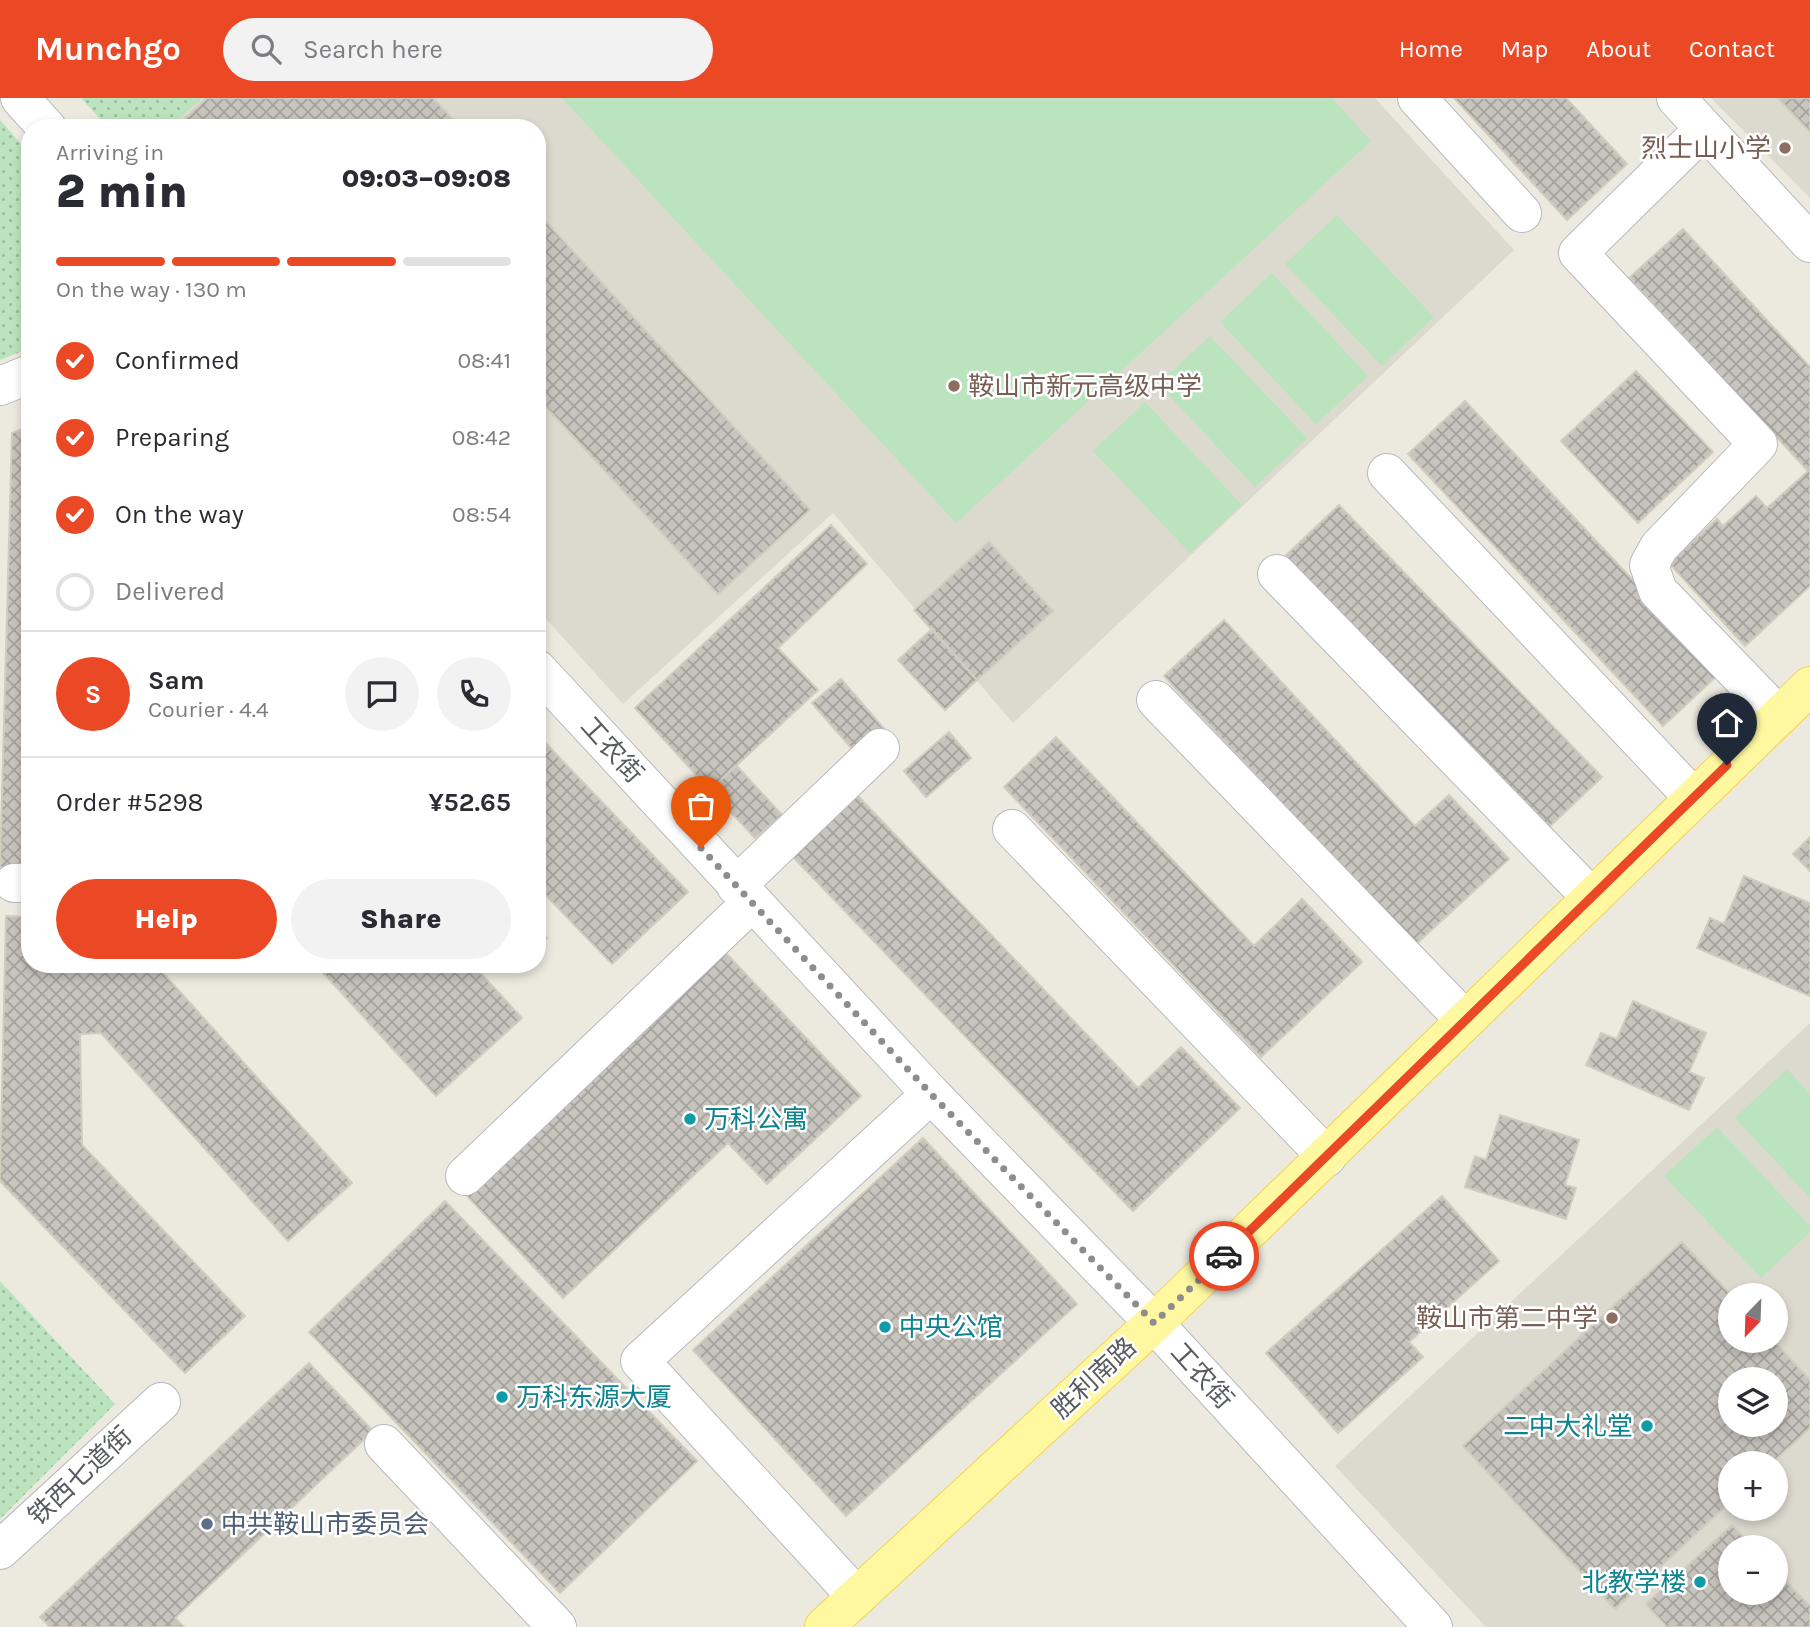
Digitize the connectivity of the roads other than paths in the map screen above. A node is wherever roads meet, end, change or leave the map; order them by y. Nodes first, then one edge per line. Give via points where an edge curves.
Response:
1 (20, 98) edge
2 (1417, 98) edge
3 (1676, 98) edge
4 (39, 119) edge
5 (1704, 129) junction
6 (1522, 213) dead end
7 (1810, 243) edge
8 (21, 378) edge
9 (0, 386) edge
10 (1387, 473) dead end
11 (1277, 574) dead end
12 (546, 679) edge
13 (1810, 686) edge
14 (1156, 700) dead end
15 (1779, 716) junction
16 (880, 748) dead end
17 (1693, 797) junction
18 (1013, 830) dead end
19 (744, 894) junction
20 (1592, 898) junction
21 (1464, 1019) junction
22 (931, 1094) junction
23 (1327, 1157) junction
24 (465, 1176) dead end
25 (1154, 1323) junction
26 (160, 1402) dead end
27 (384, 1444) dead end
28 (0, 1550) edge
29 (857, 1597) junction
30 (557, 1627) edge
31 (824, 1627) edge
32 (1433, 1627) edge

1 - 4 street
2 - 6 street
3 - 5 street
5 - 7 street
5 - 15 street via 1578,253 1758,444 1659,547 1649,565 1658,591
8 - 9 street
10 - 17 street
11 - 20 street
12 - 19 street, 工农街
13 - 15 main road, 胜利南路
14 - 21 street
15 - 17 main road, 胜利南路
16 - 19 street
17 - 20 main road, 胜利南路
18 - 23 street
19 - 22 street, 工农街
19 - 24 street
20 - 21 main road, 胜利南路
21 - 23 main road, 胜利南路
22 - 25 street, 工农街
22 - 29 street via 640,1361
23 - 25 main road, 胜利南路
25 - 29 main road, 胜利南路
25 - 32 street, 工农街
26 - 28 street, 铁西七道街
27 - 30 street
29 - 31 main road, 胜利南路

